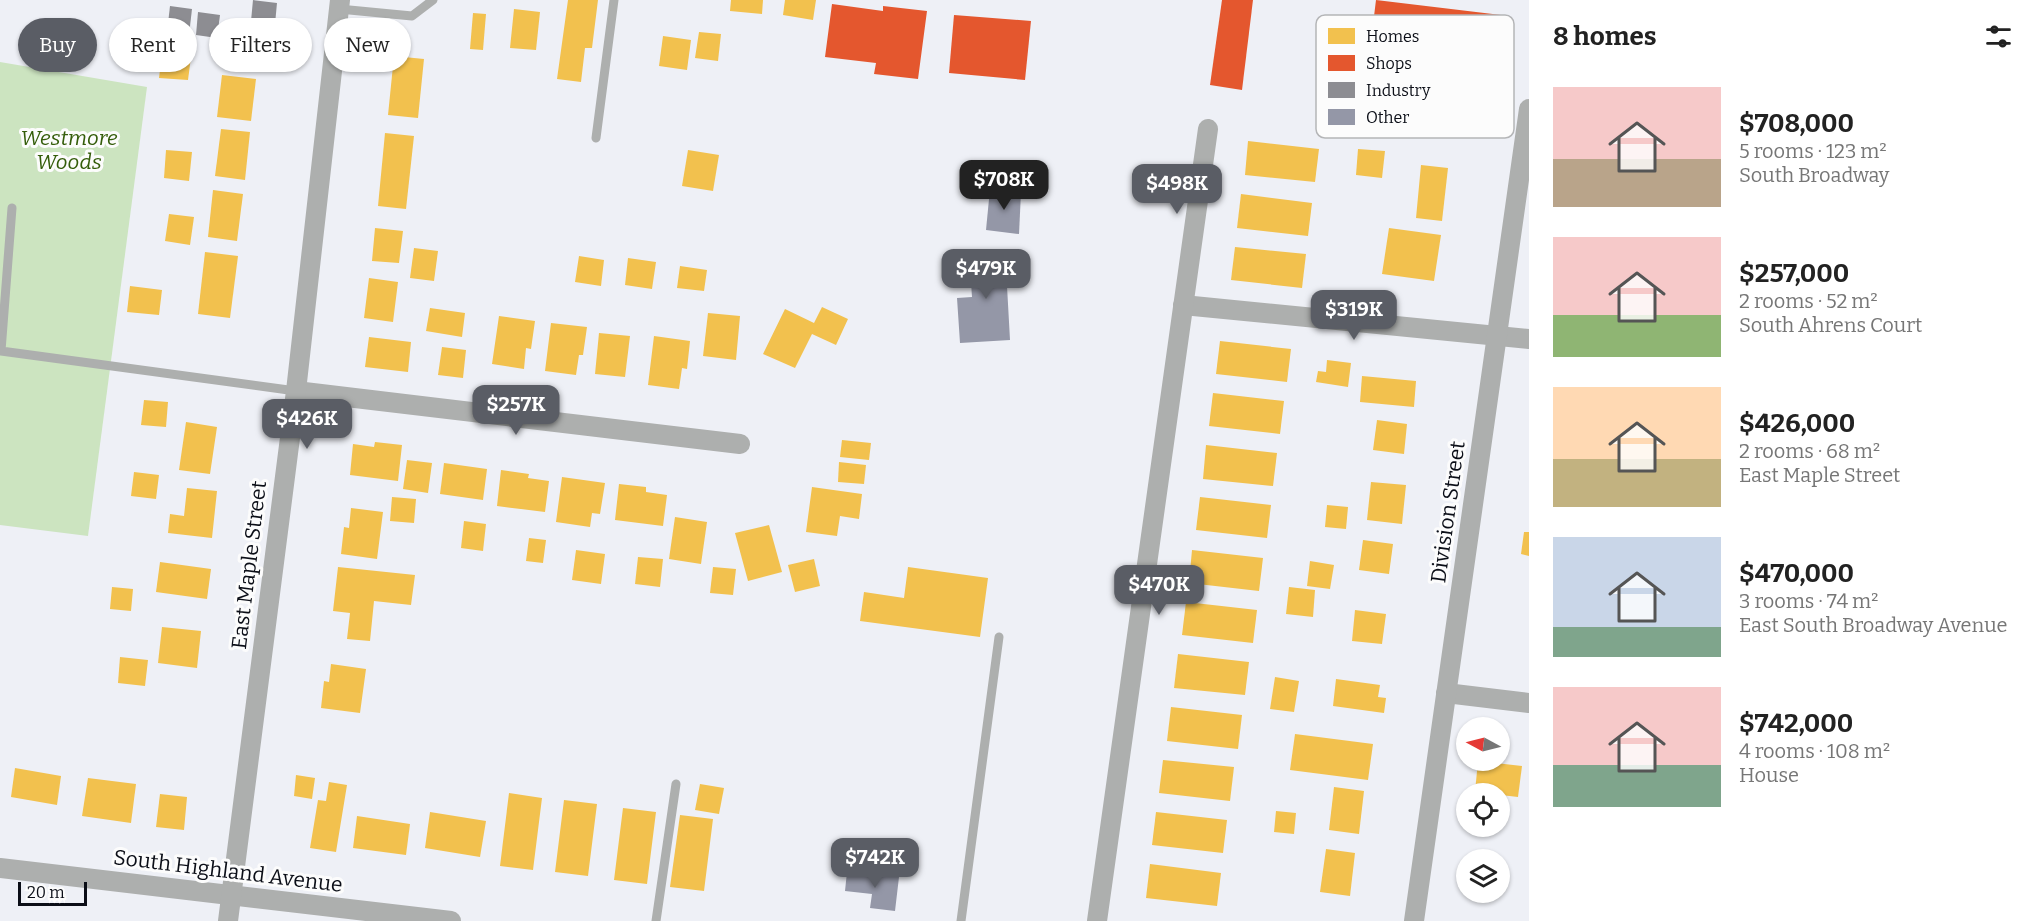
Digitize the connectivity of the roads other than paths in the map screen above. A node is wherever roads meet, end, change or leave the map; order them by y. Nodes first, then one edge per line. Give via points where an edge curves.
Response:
1 (433, 0) edge
2 (614, 0) edge
3 (340, 4) edge
4 (1529, 109) edge
5 (1208, 129) dead end
6 (596, 138) dead end
7 (12, 208) dead end
8 (1183, 306) junction
9 (1497, 336) junction
10 (1529, 339) edge
11 (296, 391) junction
12 (740, 444) dead end
13 (999, 637) dead end
14 (1446, 693) junction
15 (1529, 703) edge
16 (676, 784) dead end
17 (0, 868) edge
18 (231, 895) junction
19 (228, 921) edge
20 (451, 921) edge
21 (657, 921) edge
22 (961, 921) edge
23 (1097, 921) edge
24 (1414, 921) edge

1 - 3 lane via 412,16
2 - 6 lane
3 - 11 street, East Maple Street
4 - 9 street, Division Street
5 - 8 street
7 - 11 lane via 1,351
8 - 9 street
8 - 23 street
9 - 10 street
9 - 14 street, Division Street
11 - 12 street
11 - 18 street, East Maple Street
13 - 22 lane
14 - 15 street
14 - 24 street, Division Street
16 - 21 lane
17 - 18 street, South Highland Avenue
18 - 19 street, East Maple Street
18 - 20 street, South Highland Avenue

